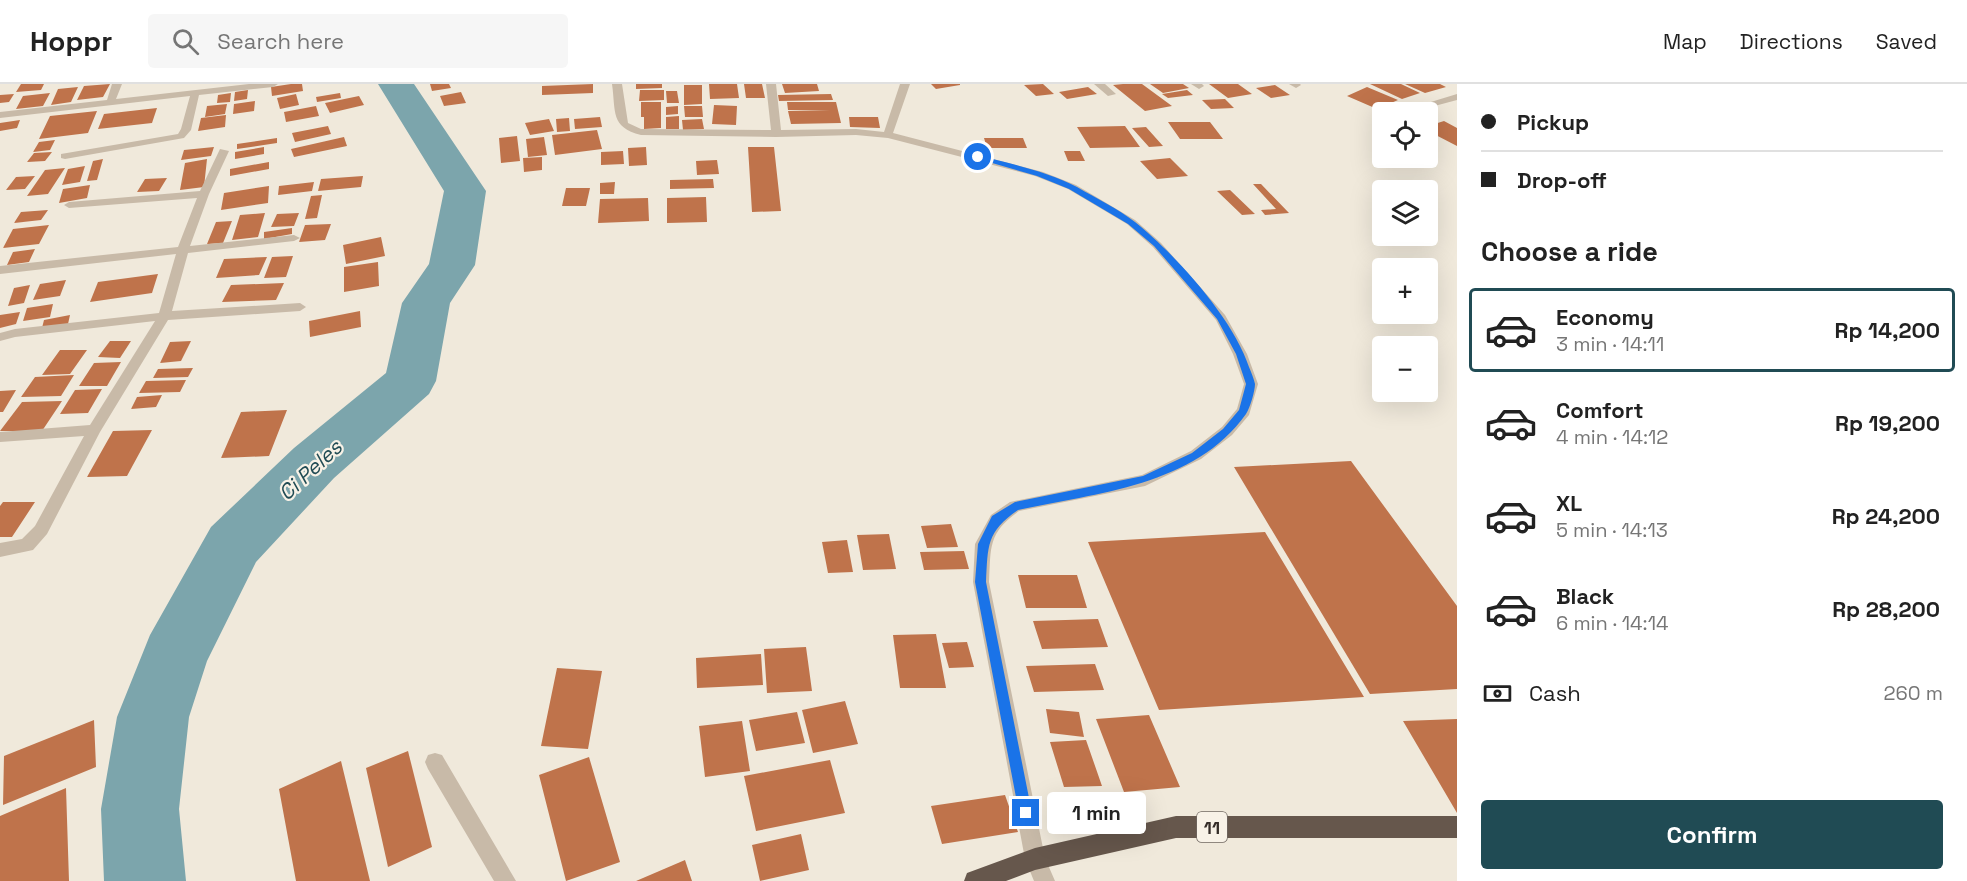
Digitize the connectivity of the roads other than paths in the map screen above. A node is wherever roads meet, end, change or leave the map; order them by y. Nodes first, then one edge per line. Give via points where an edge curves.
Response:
1 (117, 84) edge
2 (273, 84) edge
3 (617, 84) edge
4 (771, 84) edge
5 (904, 84) edge
6 (1099, 84) edge
7 (195, 93) junction
8 (1111, 94) dead end
9 (1457, 97) edge
10 (111, 101) junction
11 (1438, 102) edge
12 (0, 115) edge
13 (776, 134) junction
14 (888, 135) junction
15 (224, 151) dead end
16 (65, 156) dead end
17 (204, 195) junction
18 (69, 205) dead end
19 (294, 238) dead end
20 (182, 252) junction
21 (0, 270) edge
22 (300, 307) dead end
23 (164, 316) junction
24 (0, 337) edge
25 (94, 430) junction
26 (0, 436) edge
27 (0, 550) edge
28 (435, 762) dead end
29 (1457, 827) edge
30 (1035, 859) junction
31 (506, 881) edge
32 (975, 881) edge
33 (1045, 881) edge

1 - 10 street
2 - 7 street
3 - 13 street via 623,124 629,129
4 - 13 street
5 - 14 street
6 - 8 street
7 - 10 street
7 - 16 street via 181,136
9 - 11 street
10 - 12 street
13 - 14 street
14 - 30 street via 1039,174 1072,187 1131,222 1157,245 1221,318 1251,384 1244,411 1227,431 1196,455 1145,480 1015,506 996,519 983,544 981,582
15 - 17 street
17 - 18 street
17 - 20 street
19 - 20 street
20 - 21 street
20 - 23 street
22 - 23 street
23 - 24 street
23 - 25 street
25 - 26 street
25 - 27 street via 41,530 27,545
28 - 31 street
29 - 30 highway, 11 via 1176,827
30 - 32 highway, 11
30 - 33 street

